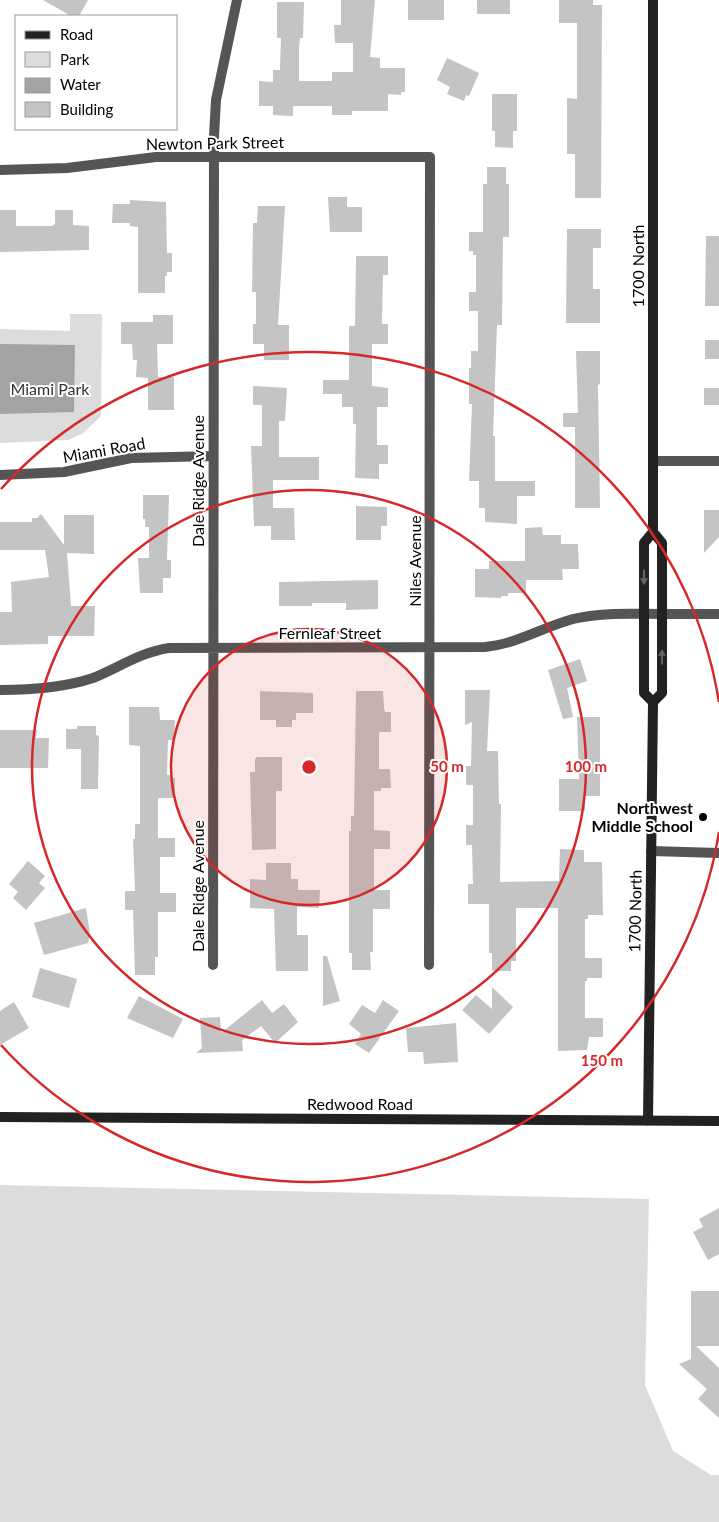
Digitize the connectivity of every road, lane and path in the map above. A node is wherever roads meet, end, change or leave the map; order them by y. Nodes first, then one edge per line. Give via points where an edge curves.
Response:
1 (237, 0) edge
2 (653, 0) edge
3 (214, 156) junction
4 (430, 157) joint
5 (0, 170) edge
6 (213, 456) junction
7 (654, 461) junction
8 (719, 461) edge
9 (0, 476) edge
10 (653, 532) junction
11 (644, 614) junction
12 (662, 614) junction
13 (719, 614) edge
14 (213, 648) junction
15 (430, 648) junction
16 (0, 690) edge
17 (653, 702) junction
18 (651, 851) junction
19 (719, 852) edge
20 (213, 965) dead end
21 (429, 965) dead end
22 (0, 1117) edge
23 (648, 1121) junction
24 (719, 1121) edge

1 - 3 street, Dale Ridge Avenue via 216,100
2 - 7 street, 1700 North
3 - 4 street, Newton Park Street
3 - 5 street, Newton Park Street via 148,158 50,170
3 - 6 street, Dale Ridge Avenue
4 - 15 street, Niles Avenue
6 - 9 street, Miami Road via 131,458 64,472
6 - 14 street, Dale Ridge Avenue
7 - 8 street
7 - 10 street, 1700 North
10 -> 11 street, 1700 North via 644,543
10 - 12 street, 1700 North via 662,542
11 - 12 street, Fernleaf Street
11 - 15 street, Fernleaf Street via 605,614 575,619 498,646
11 - 17 street, 1700 North via 644,693
12 - 13 street, Fernleaf Street
17 -> 12 street, 1700 North via 662,693
14 - 15 street, Fernleaf Street
14 - 16 street, Fernleaf Street via 160,650 73,683
14 - 20 street, Dale Ridge Avenue
15 - 21 street, Niles Avenue
17 - 18 street, 1700 North
18 - 19 street
18 - 23 street, 1700 North
22 - 23 street, Redwood Road
23 - 24 street, Redwood Road

